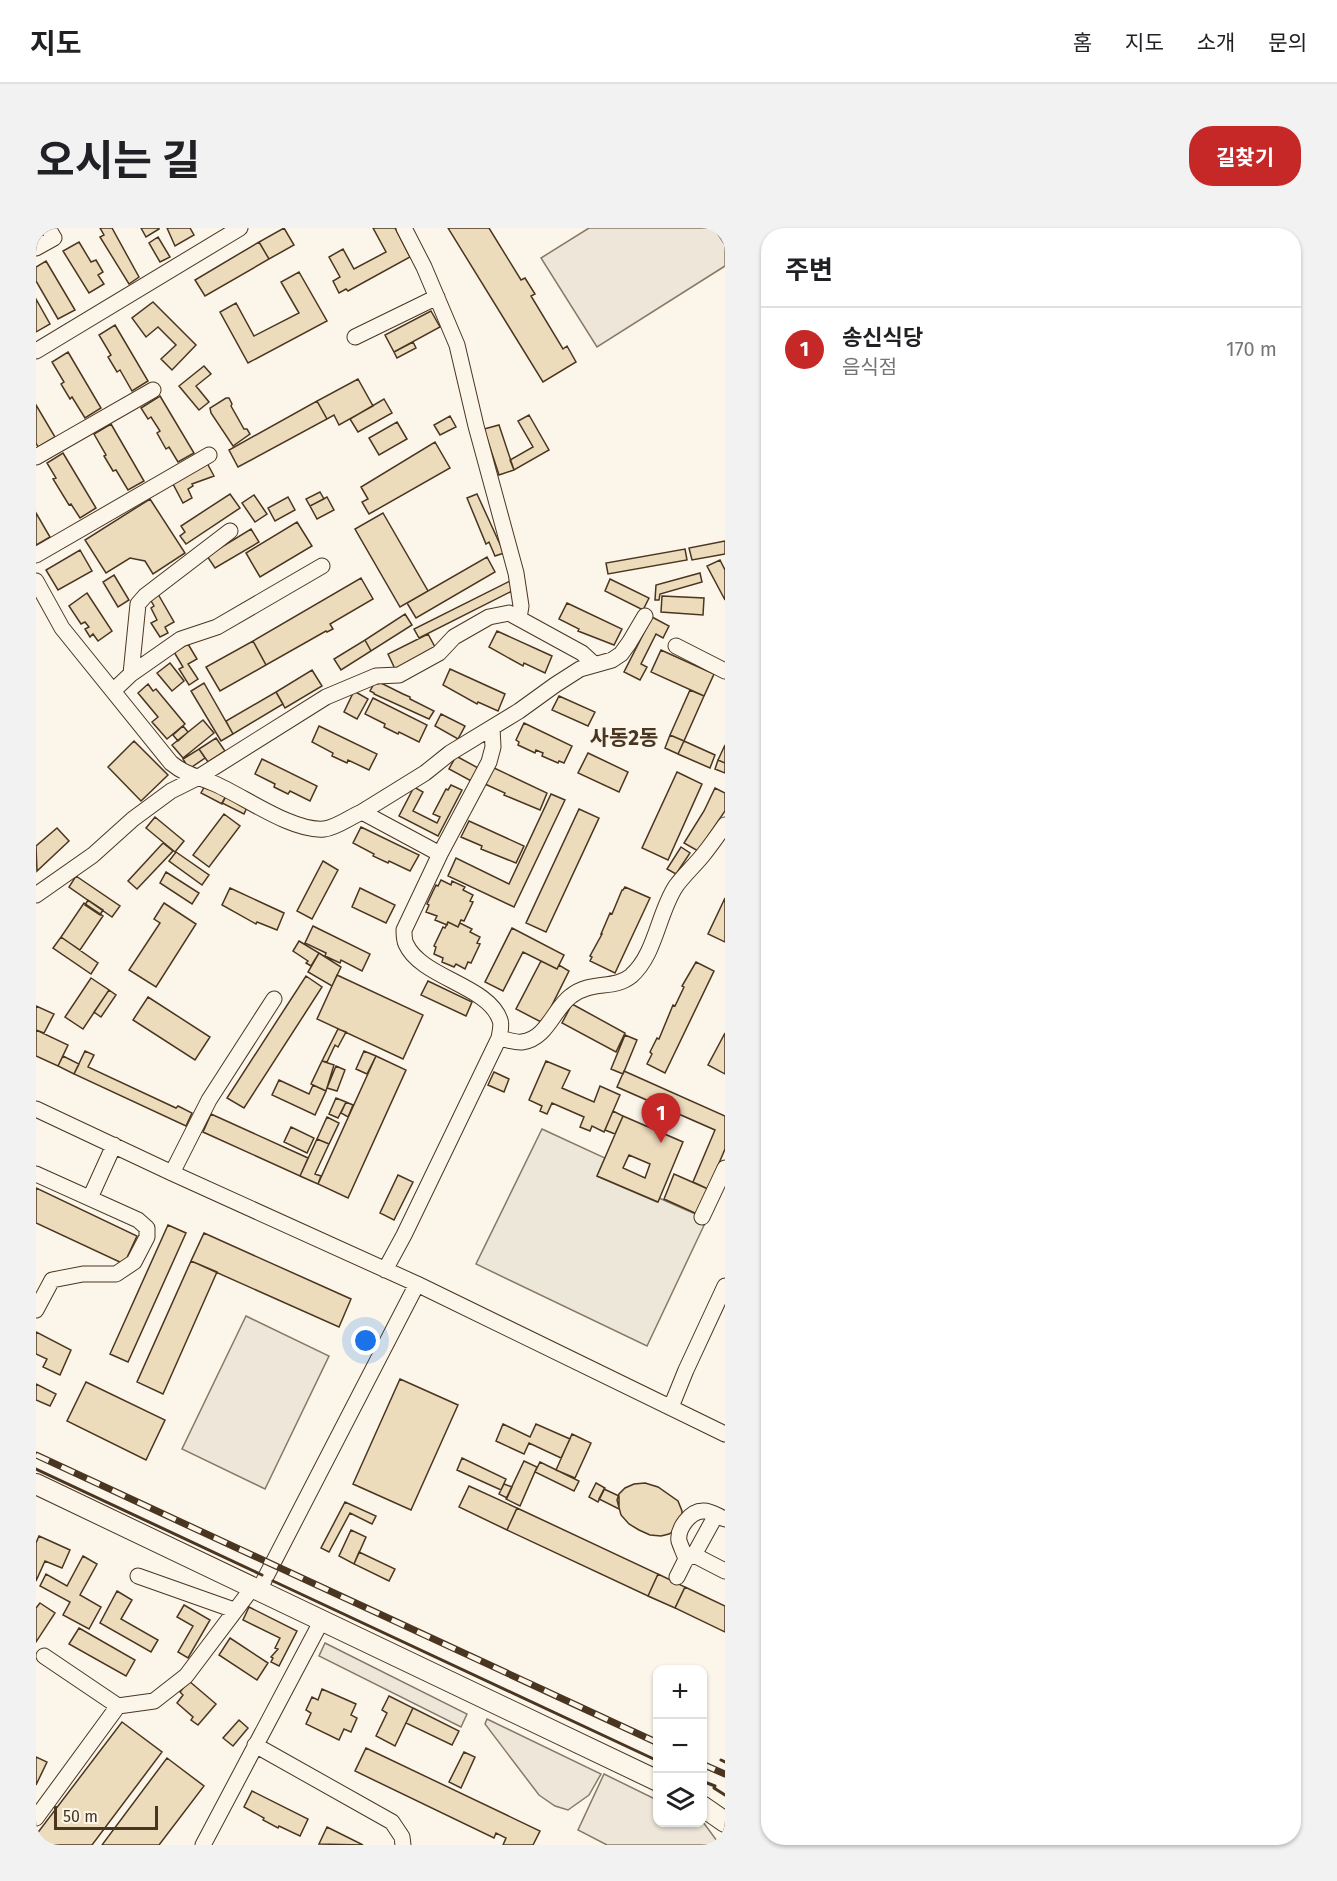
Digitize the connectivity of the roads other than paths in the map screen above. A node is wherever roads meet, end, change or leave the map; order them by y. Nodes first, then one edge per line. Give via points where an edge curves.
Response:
1 (48, 228) edge
2 (240, 228) edge
3 (404, 228) edge
4 (36, 248) edge
5 (437, 297) junction
6 (356, 337) dead end
7 (36, 351) edge
8 (153, 390) dead end
9 (209, 455) dead end
10 (36, 457) edge
11 (230, 531) dead end
12 (36, 555) edge
13 (322, 566) dead end
14 (36, 581) edge
15 (645, 616) dead end
16 (519, 618) junction
17 (675, 646) dead end
18 (595, 665) junction
19 (725, 671) edge
20 (131, 674) junction
21 (113, 691) junction
22 (492, 728) junction
23 (197, 778) junction
24 (362, 812) junction
25 (725, 825) edge
26 (440, 854) junction
27 (36, 895) edge
28 (274, 999) dead end
29 (499, 1038) junction
30 (36, 1109) edge
31 (114, 1145) junction
32 (725, 1168) edge
33 (172, 1173) junction
34 (36, 1174) edge
35 (90, 1198) junction
36 (702, 1217) dead end
37 (385, 1270) junction
38 (417, 1284) junction
39 (725, 1286) edge
40 (36, 1310) edge
41 (671, 1407) junction
42 (725, 1434) edge
43 (36, 1484) edge
44 (720, 1517) edge
45 (690, 1557) junction
46 (725, 1571) edge
47 (138, 1576) dead end
48 (677, 1577) dead end
49 (256, 1589) junction
50 (234, 1610) junction
51 (322, 1620) junction
52 (44, 1656) dead end
53 (118, 1706) junction
54 (255, 1745) junction
55 (653, 1780) edge
56 (707, 1809) edge
57 (36, 1818) edge
58 (725, 1822) edge
59 (203, 1845) edge
60 (403, 1845) edge

1 - 4 street via 54,238
2 - 7 street
3 - 5 street
5 - 6 street
5 - 16 street via 457,345 516,573
8 - 10 street
9 - 12 street
11 - 20 street via 138,604
13 - 20 street via 217,627 177,642
14 - 21 street via 62,628
15 - 18 street via 621,654
16 - 18 street via 582,653
16 - 23 street via 508,613 489,617 454,637 439,653 399,675 376,676 326,697
17 - 19 street
18 - 22 street via 580,669
20 - 21 street
21 - 23 street via 171,763
22 - 24 street
22 - 26 street via 494,747 489,762
23 - 24 street via 309,829 326,829
23 - 27 street via 132,819 93,855
24 - 26 street
25 - 29 street via 676,886 643,962 630,977 615,984 582,988 568,998 537,1036 522,1042
26 - 29 street via 404,930 405,944 417,960 495,1010 501,1022
28 - 33 street via 208,1100
29 - 37 street
30 - 31 street
31 - 33 street
31 - 35 street
32 - 36 street
33 - 37 street
34 - 35 street
35 - 40 street via 138,1220 147,1228 147,1238 134,1262 116,1274 83,1274 52,1280
37 - 38 street
38 - 41 street
38 - 49 street
39 - 41 street
41 - 42 street
43 - 49 main road
44 - 45 street
44 - 45 street via 705,1510 687,1518 679,1540
45 - 46 street
45 - 48 street
47 - 50 street
49 - 50 street
49 - 51 main road
50 - 53 street via 186,1676 154,1701
51 - 54 street
51 - 55 main road
52 - 53 street
53 - 57 street
54 - 59 street
54 - 60 street via 392,1822
56 - 58 main road

